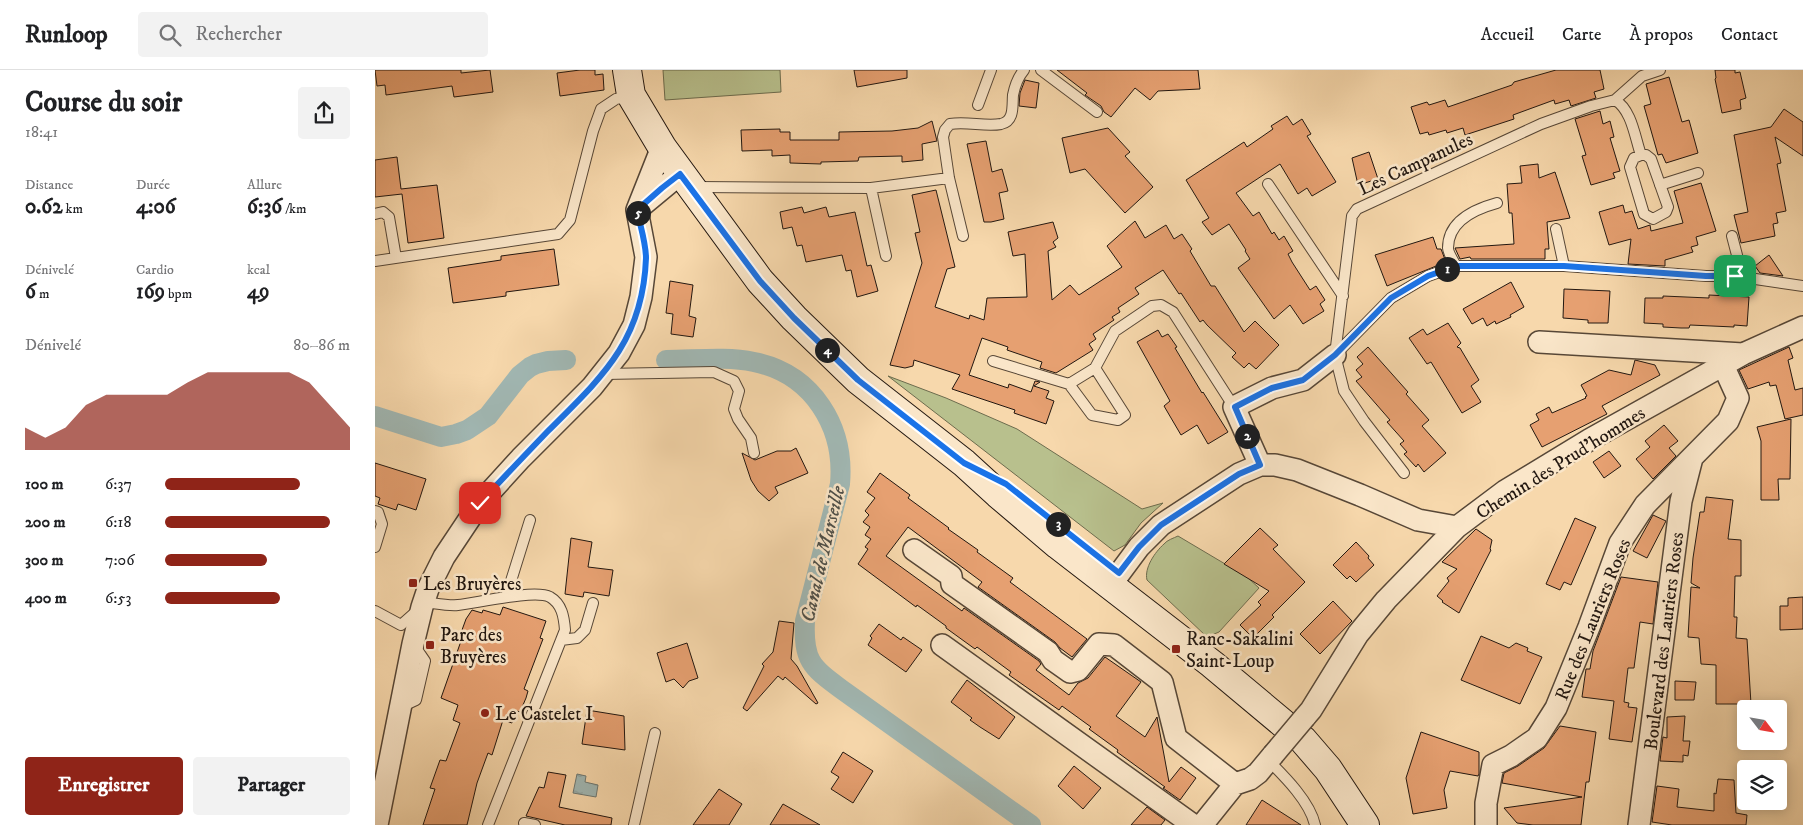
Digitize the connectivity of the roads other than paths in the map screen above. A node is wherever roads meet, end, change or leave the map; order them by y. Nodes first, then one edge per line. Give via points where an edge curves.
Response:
1 (991, 70) edge
2 (1024, 70) edge
3 (1041, 70) edge
4 (1660, 70) edge
5 (629, 83) edge
6 (1615, 100) junction
7 (978, 105) dead end
8 (1097, 112) dead end
9 (662, 147) junction
10 (1641, 155) junction
11 (1698, 173) dead end
12 (949, 178) junction
13 (685, 181) junction
14 (1268, 184) dead end
15 (1660, 185) junction
16 (871, 188) junction
17 (1497, 203) dead end
18 (637, 210) junction
19 (375, 214) edge
20 (1556, 229) dead end
21 (963, 236) dead end
22 (1732, 236) dead end
23 (886, 256) dead end
24 (396, 258) junction
25 (375, 262) edge
26 (1456, 266) junction
27 (1564, 266) junction
28 (1751, 278) junction
29 (1803, 286) edge
30 (1343, 296) junction
31 (1803, 327) edge
32 (1539, 342) dead end
33 (1743, 354) junction
34 (1335, 355) junction
35 (993, 361) dead end
36 (1723, 366) junction
37 (1095, 368) junction
38 (604, 374) junction
39 (1069, 384) junction
40 (1235, 407) junction
41 (754, 453) dead end
42 (1692, 457) junction
43 (1260, 465) junction
44 (1404, 473) dead end
45 (375, 511) edge
46 (530, 520) dead end
47 (1457, 527) junction
48 (375, 547) edge
49 (914, 550) dead end
50 (1114, 579) junction
51 (505, 597) junction
52 (593, 603) dead end
53 (422, 604) junction
54 (375, 611) edge
55 (561, 640) junction
56 (942, 645) dead end
57 (655, 733) dead end
58 (1271, 758) junction
59 (386, 774) junction
60 (1235, 784) junction
61 (375, 797) edge
62 (377, 825) edge
63 (488, 825) edge
64 (634, 825) edge
65 (1193, 825) edge
66 (1202, 825) edge
67 (1315, 825) edge
68 (1365, 825) edge
69 (1486, 825) edge
70 (1639, 825) edge

1 - 7 lane
2 - 12 lane via 1018,77 1009,119 1001,124 958,122 945,130 943,137
3 - 8 lane
4 - 6 lane via 1642,76
5 - 9 street
5 - 24 lane via 616,99 601,109 570,220 559,234
6 - 10 lane via 1621,103 1629,117
6 - 30 lane, Les Campanules via 1541,124 1357,209 1352,216
9 - 13 street
9 - 18 street
10 - 15 lane via 1651,159
10 - 15 lane via 1634,158 1630,167 1645,214 1653,219 1662,216 1668,207
11 - 15 lane
12 - 16 lane
12 - 21 lane
13 - 16 lane
13 - 18 street via 662,188
13 - 50 street via 760,281 858,380 964,463 1006,484
14 - 30 lane
16 - 23 lane
17 - 26 lane via 1459,221 1450,237 1448,250
18 - 38 street via 646,256 641,297 634,324
19 - 24 lane via 383,212 389,217
20 - 27 lane
22 - 28 lane via 1739,259
24 - 25 lane
26 - 27 lane
26 - 34 lane via 1428,276 1391,298
27 - 28 lane
28 - 29 lane
30 - 34 lane, Les Campanules
31 - 33 street, Chemin des Prud'hommes
32 - 33 street
33 - 36 street, Chemin des Prud'hommes
34 - 40 street via 1303,380 1272,388
34 - 44 lane via 1344,391
35 - 39 lane
36 - 42 street, Rue des Lauriers Roses via 1737,398 1728,421
36 - 47 street, Chemin des Prud'hommes via 1589,440 1514,486
37 - 39 lane
37 - 39 lane via 1125,415 1118,420 1092,415
37 - 40 lane via 1115,331 1152,306 1161,305 1173,312
38 - 41 lane via 714,372 724,375 735,381 739,391 734,409 751,438
38 - 53 street via 480,503 445,557
40 - 43 street
42 - 69 street, Rue des Lauriers Roses via 1645,505 1620,543 1556,708 1537,738 1493,765
42 - 70 street, Boulevard des Lauriers Roses via 1681,502
43 - 47 street via 1297,470 1418,520
43 - 50 street via 1239,474 1161,525
45 - 48 lane via 382,524
46 - 51 lane
47 - 58 street, Chemin des Prud'hommes, bridge via 1380,606 1358,634 1311,710
49 - 60 street via 951,576 952,584 1048,652 1053,660 1070,672 1078,670 1099,644 1114,645 1162,682 1176,738
50 - 68 street via 1303,740 1328,770
51 - 53 lane via 455,605
51 - 55 lane via 544,594 551,598 559,605 564,617 565,630
52 - 55 lane via 585,630 577,638
53 - 54 lane via 401,624
53 - 59 street
55 - 63 lane
56 - 65 street
57 - 64 lane
58 - 60 street, Chemin des Prud'hommes via 1258,774
58 - 67 lane via 1313,816
59 - 61 street
59 - 62 street
60 - 66 street, Chemin des Prud'hommes

